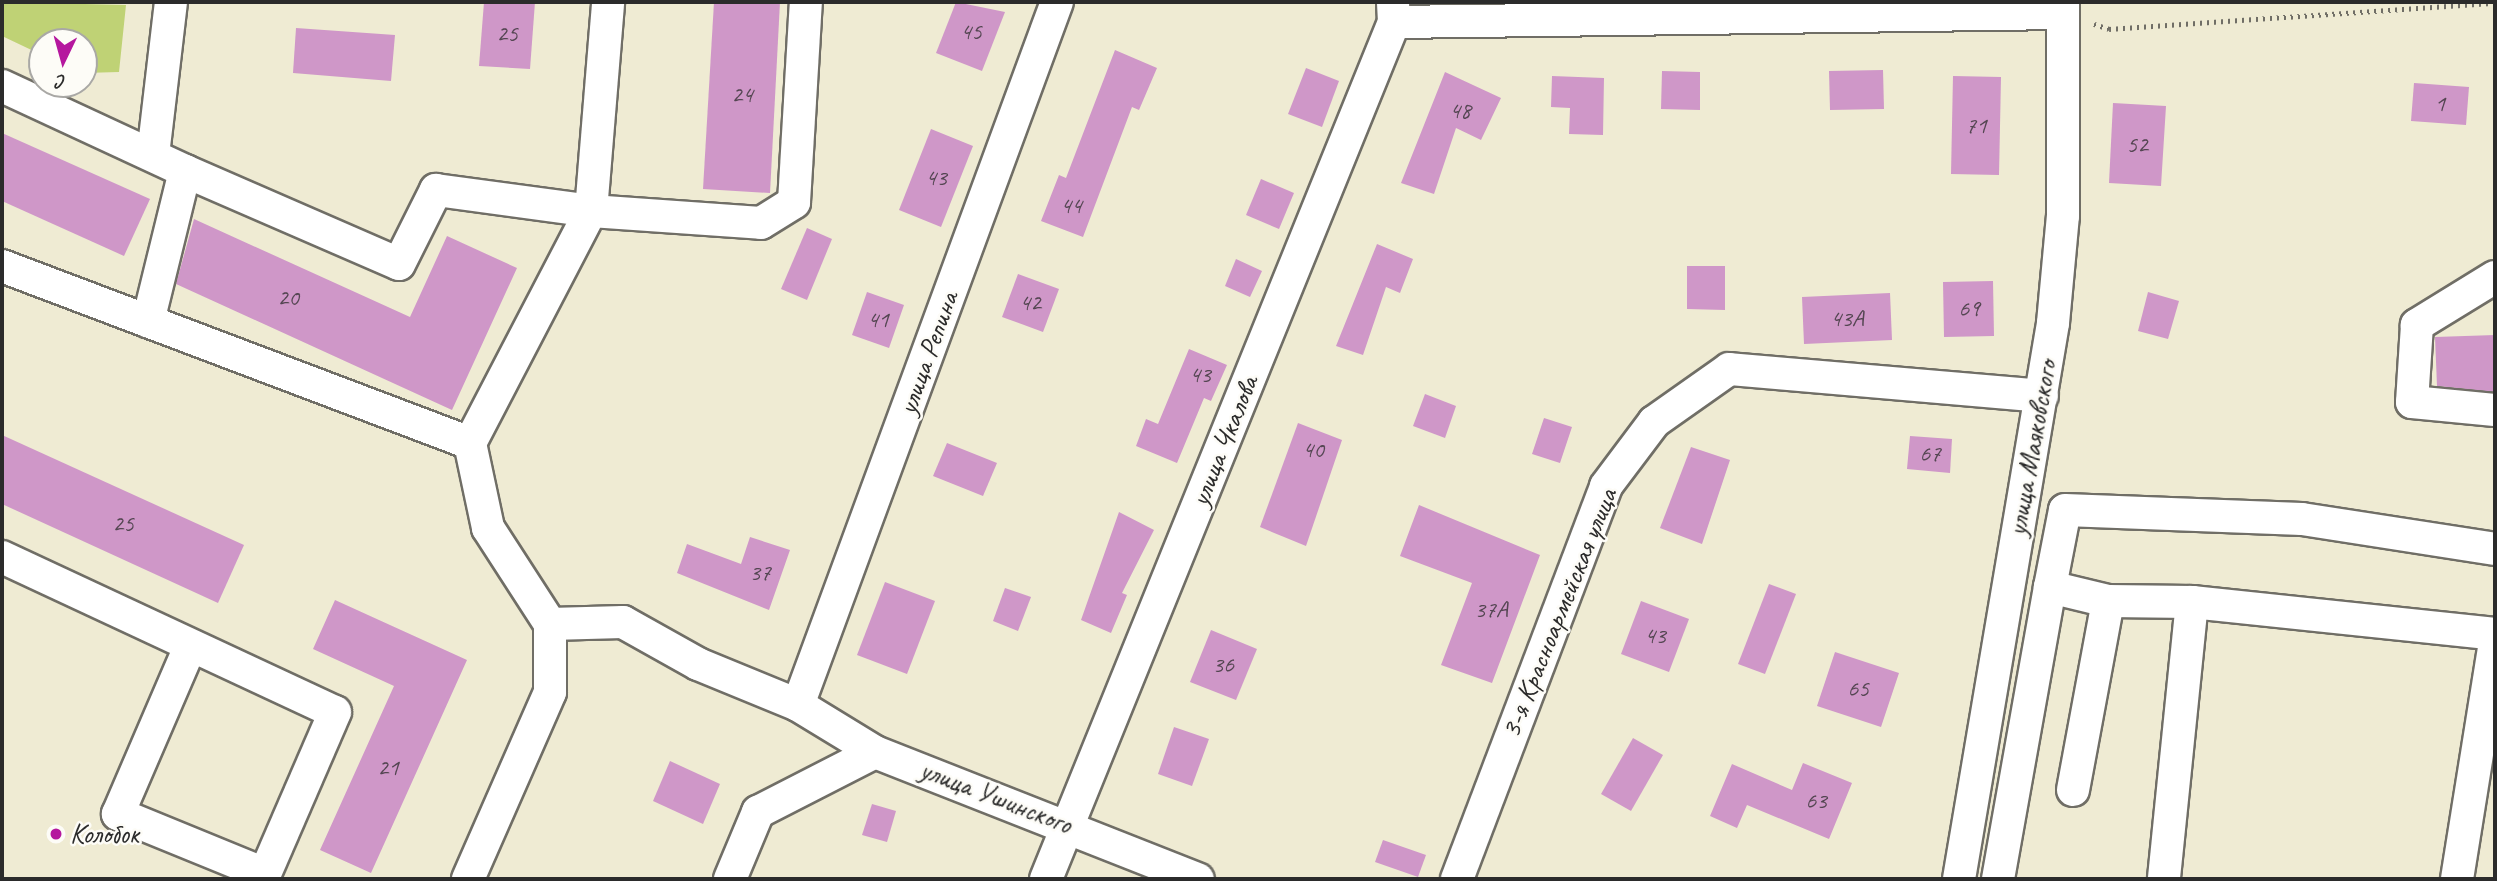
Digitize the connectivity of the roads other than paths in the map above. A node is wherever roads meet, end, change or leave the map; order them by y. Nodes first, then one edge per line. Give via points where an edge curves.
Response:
1 (171, 2) edge
2 (608, 2) edge
3 (806, 2) edge
4 (1057, 2) edge
5 (2063, 7) edge
6 (1746, 9) edge
7 (1394, 12) edge
8 (2, 86) edge
9 (153, 155) junction
10 (185, 171) junction
11 (591, 211) junction
12 (2, 266) edge
13 (2495, 277) edge
14 (148, 322) junction
15 (2042, 396) junction
16 (2495, 410) edge
17 (470, 443) junction
18 (2495, 550) edge
19 (2, 558) edge
20 (2050, 587) junction
21 (2108, 601) junction
22 (2192, 602) junction
23 (550, 624) junction
24 (2495, 634) edge
25 (2495, 642) edge
26 (190, 647) junction
27 (798, 705) junction
28 (875, 752) junction
29 (2073, 790) dead end
30 (1069, 823) junction
31 (468, 879) edge
32 (730, 879) edge
33 (1046, 879) edge
34 (1198, 879) edge
35 (1457, 879) edge
36 (1959, 879) edge
37 (1997, 879) edge
38 (2164, 879) edge
39 (2457, 879) edge

1 - 9 street
2 - 11 street
3 - 11 street via 794,202 761,223
4 - 27 street, улица Репина
5 - 6 street
5 - 15 street, улица Маяковского via 2063,216
6 - 7 street
7 - 30 street, улица Чкалова
8 - 9 street
9 - 10 street
10 - 11 street via 399,264 436,190
10 - 14 street
11 - 17 street
12 - 14 street
13 - 16 street via 2417,325 2412,402
14 - 17 street
15 - 35 street, 3-я Красноармейская улица via 1729,369 1654,422 1606,486
15 - 36 street, улица Маяковского
17 - 23 street via 488,528
18 - 20 street via 2302,519 2065,510
19 - 26 street
20 - 21 street
20 - 37 street
21 - 22 street
21 - 29 street
22 - 24 street
22 - 38 street
23 - 27 street, улица Ушинского via 623,622 698,664
23 - 31 street via 550,692
25 - 39 street
26 - 26 street via 118,814 265,874 335,712
27 - 28 street, улица Ушинского
28 - 30 street, улица Ушинского
28 - 32 street via 758,812
30 - 33 street, улица Чкалова
30 - 34 street, улица Ушинского

